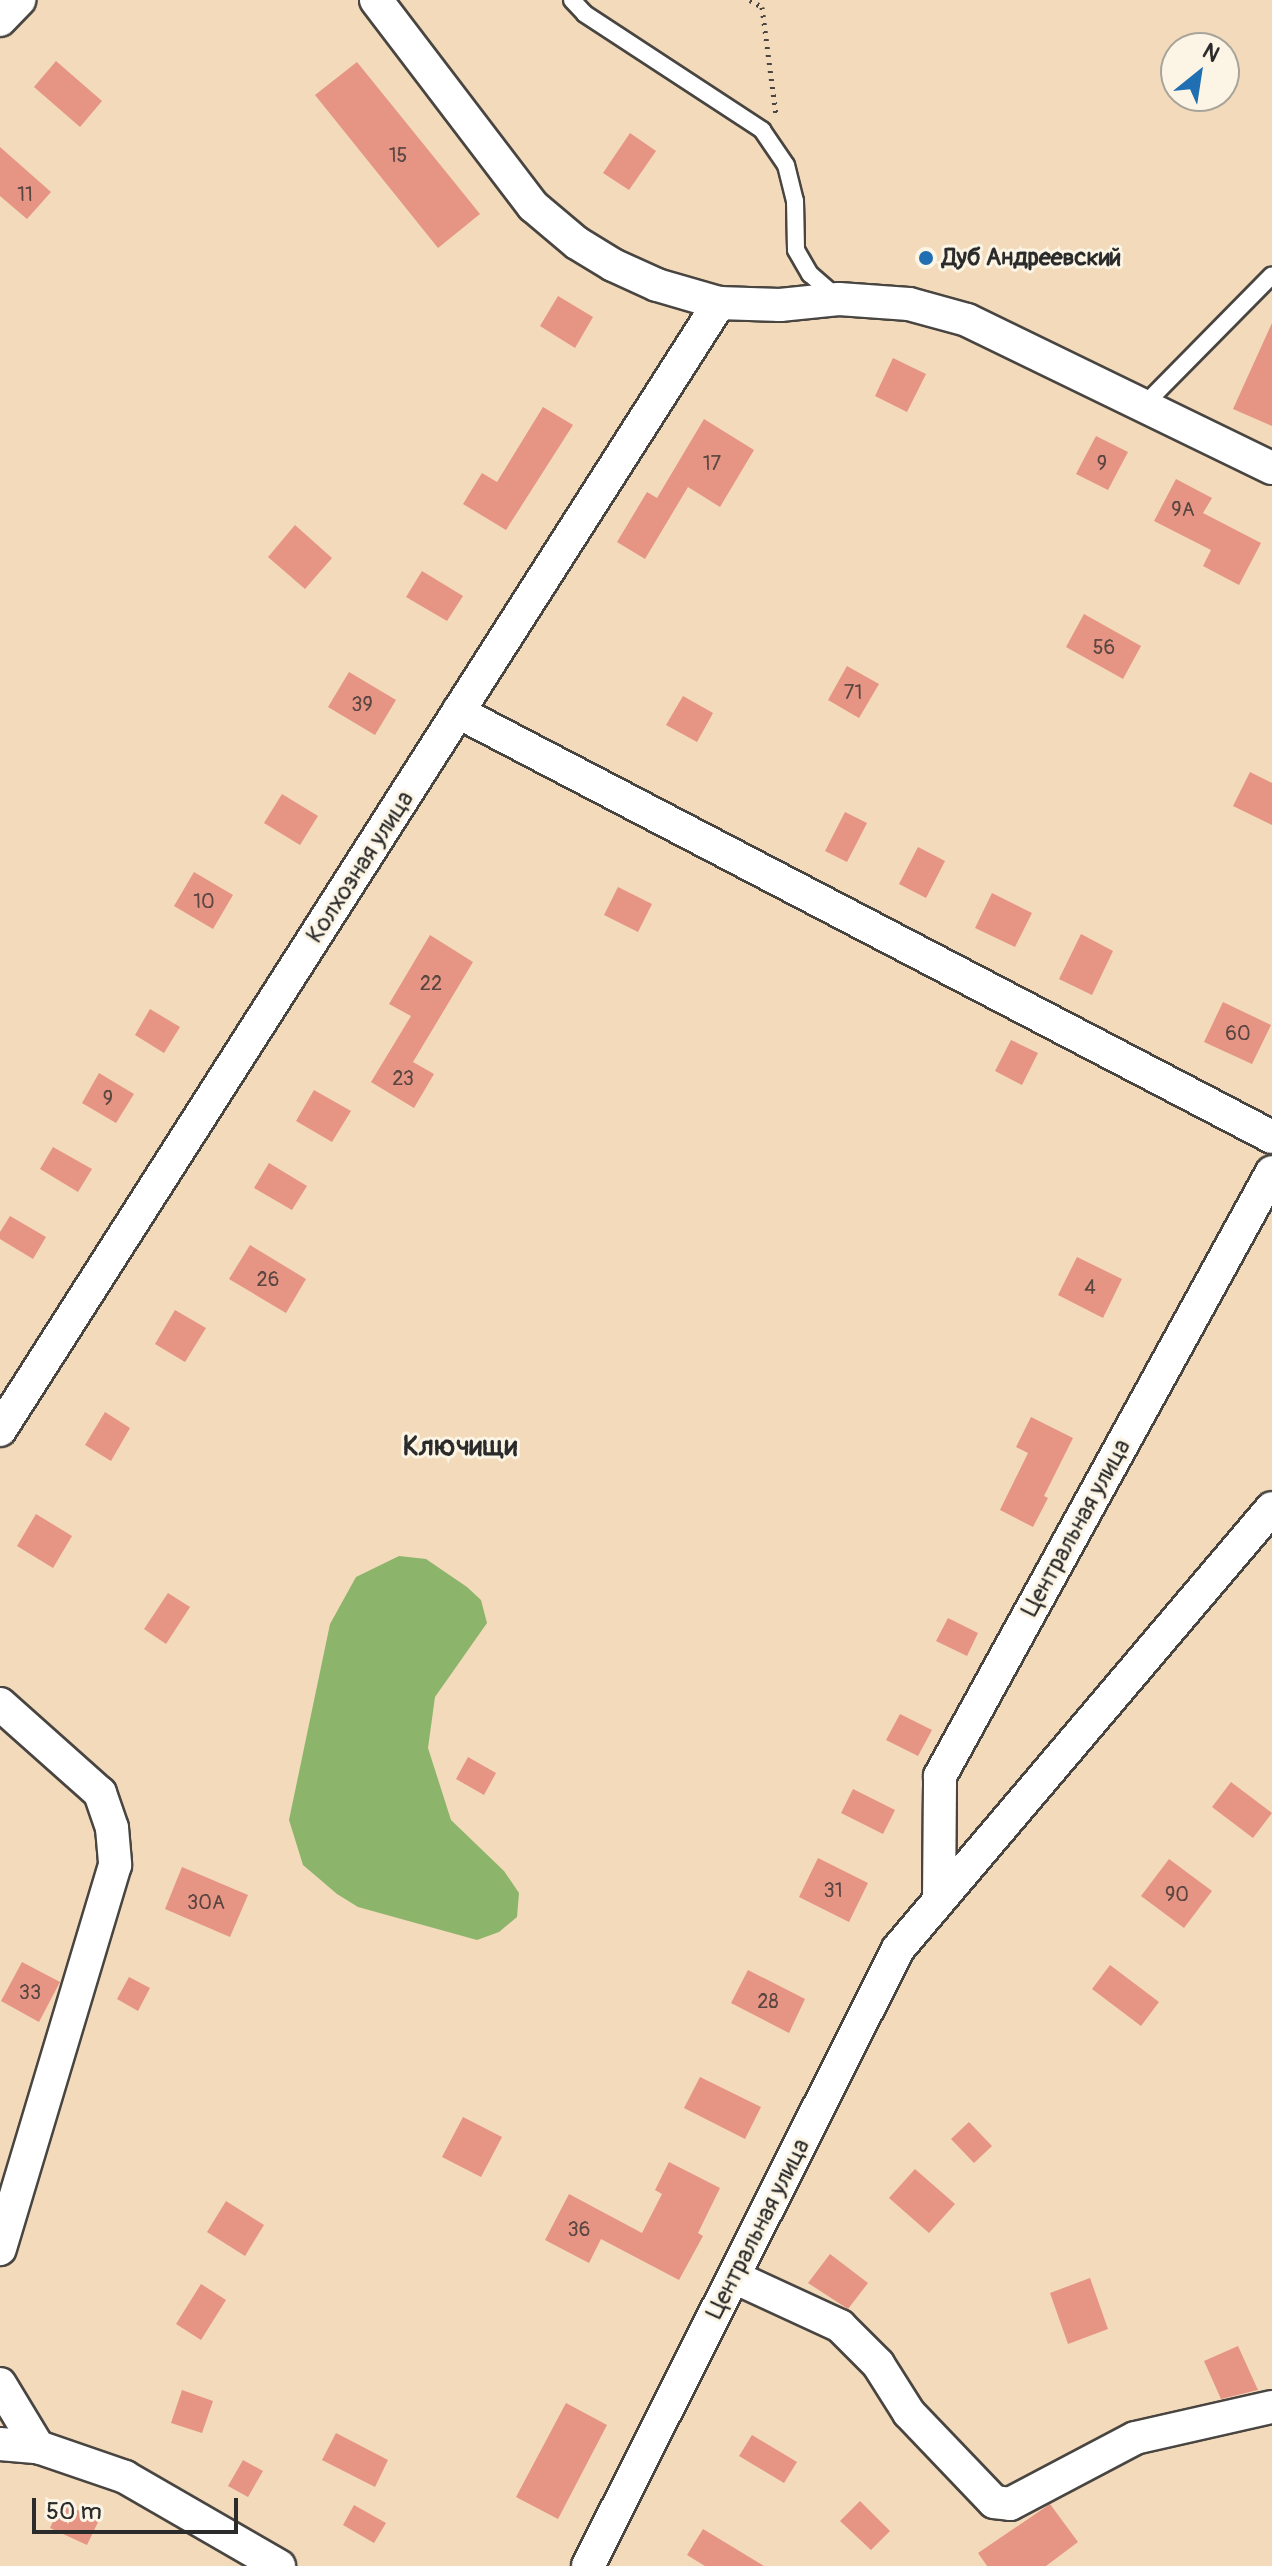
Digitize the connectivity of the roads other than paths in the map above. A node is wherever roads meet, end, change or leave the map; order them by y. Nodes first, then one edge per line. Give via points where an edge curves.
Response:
1 (19, 0) edge
2 (376, 0) edge
3 (572, 0) edge
4 (0, 20) edge
5 (1272, 275) edge
6 (839, 299) junction
7 (719, 303) junction
8 (1144, 405) junction
9 (1272, 468) edge
10 (458, 712) junction
11 (1272, 1137) edge
12 (1272, 1172) edge
13 (0, 1430) edge
14 (1272, 1509) edge
15 (0, 1704) edge
16 (939, 1899) junction
17 (0, 2249) edge
18 (734, 2277) junction
19 (0, 2384) edge
20 (1272, 2407) edge
21 (0, 2444) edge
22 (38, 2447) junction
23 (279, 2566) edge
24 (588, 2566) edge

1 - 4 street
2 - 7 street via 533,206 613,265
3 - 6 lane via 585,14 762,130 781,158 795,201 796,250 810,274
5 - 8 lane
6 - 7 street via 780,305
6 - 8 street via 909,304 967,320
7 - 10 street, Колхозная улица
8 - 9 street
10 - 11 street
10 - 13 street, Колхозная улица
12 - 16 street, Центральная улица via 940,1776
14 - 16 street, Центральная улица
15 - 17 street via 100,1793 112,1828 115,1865
16 - 18 street, Центральная улица via 898,1949
18 - 20 street via 840,2326 878,2364 909,2413 994,2502 1010,2504 1135,2438
18 - 24 street, Центральная улица
19 - 22 street
21 - 22 street
22 - 23 street via 125,2477

